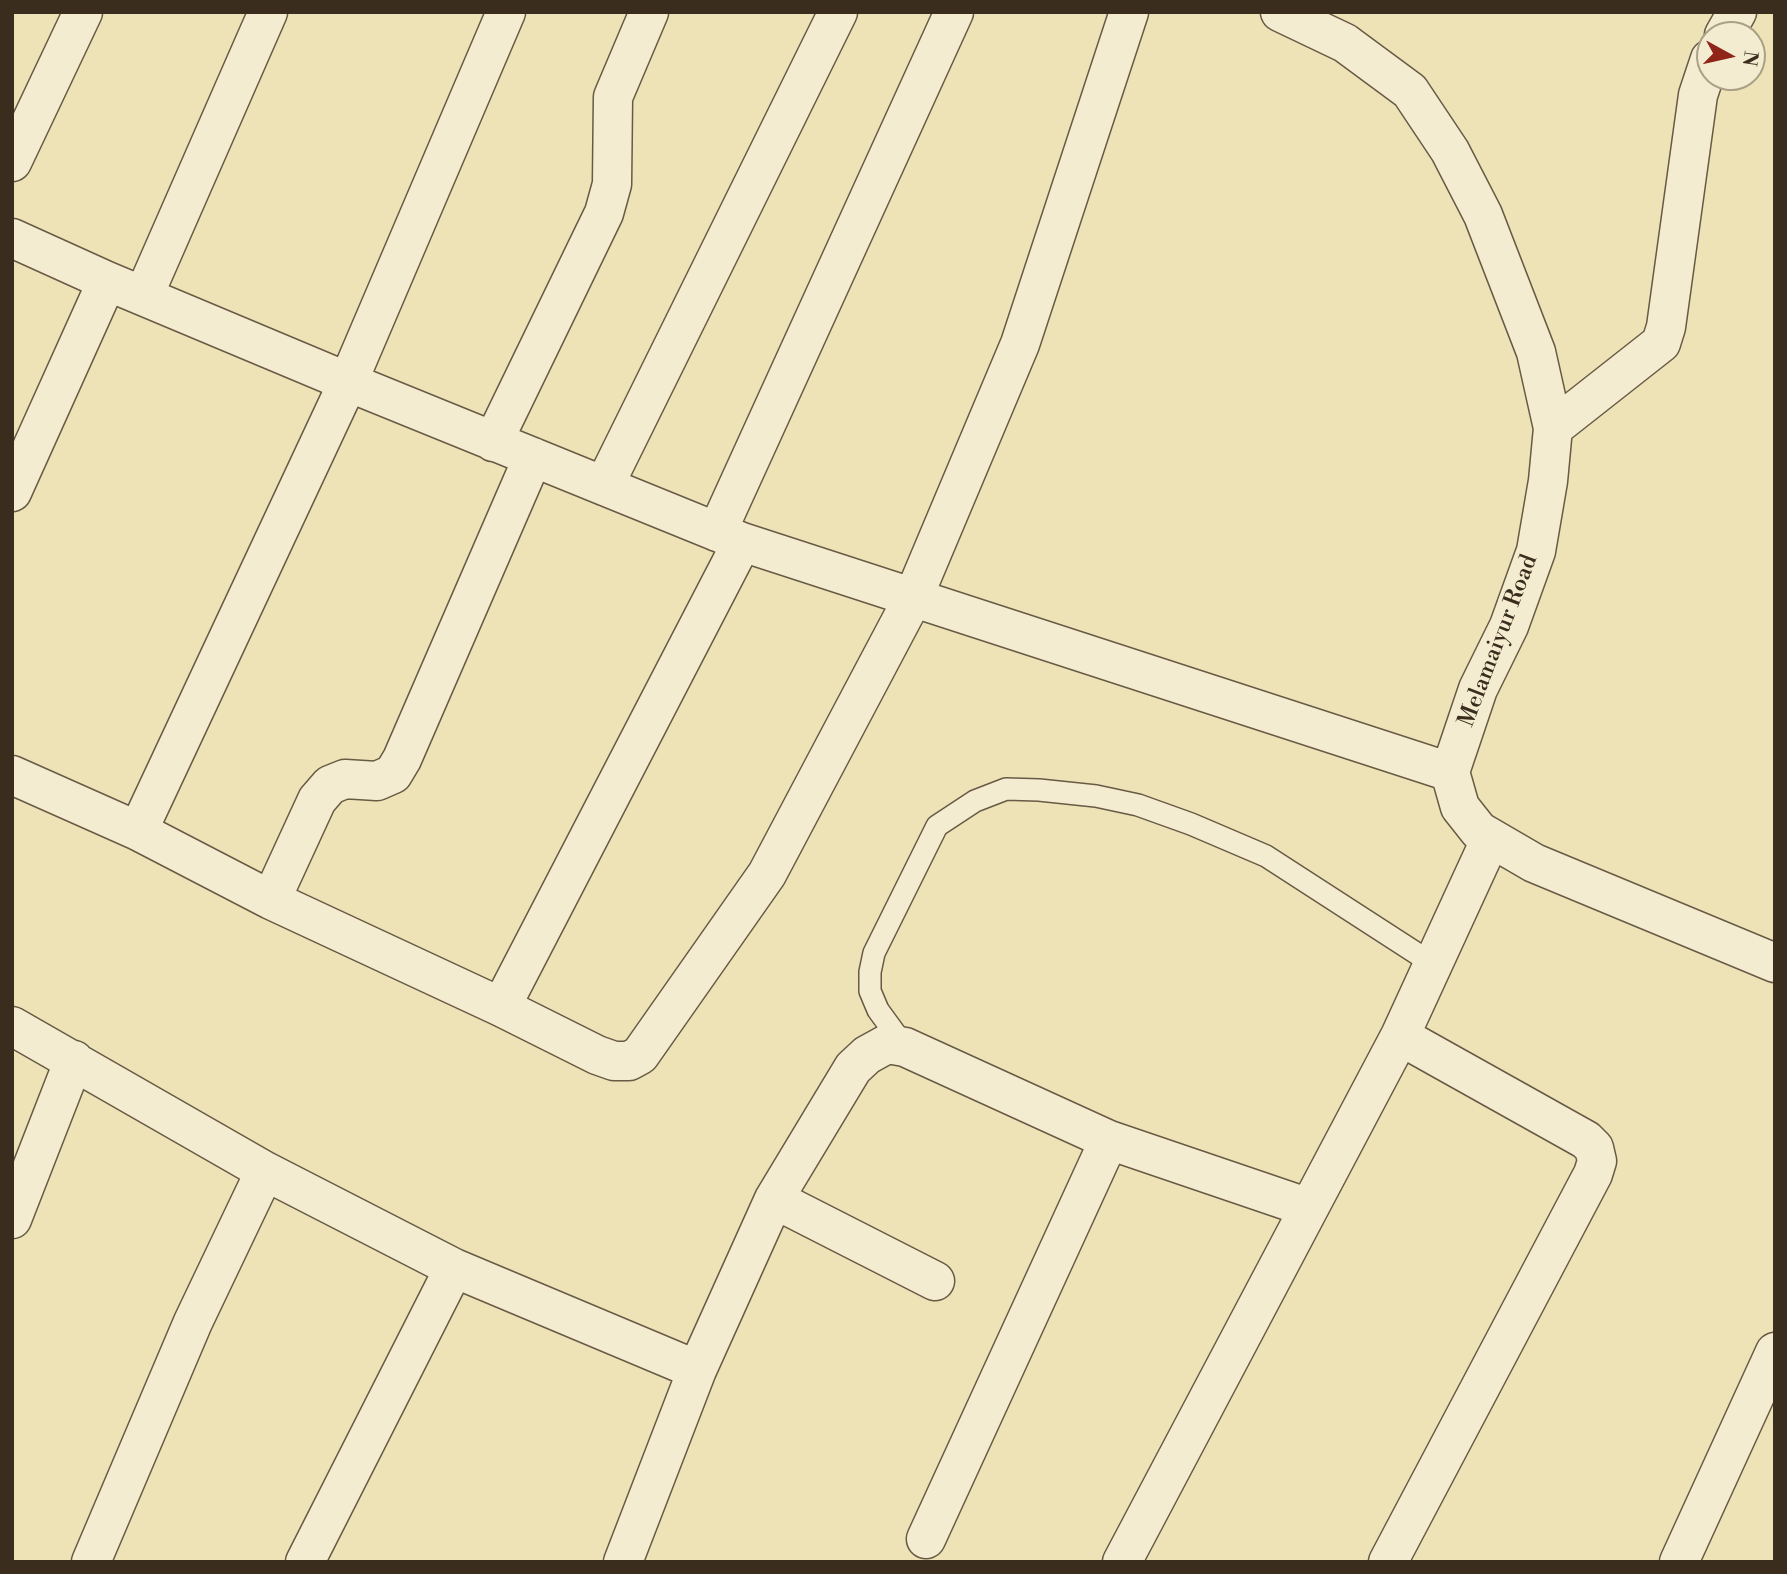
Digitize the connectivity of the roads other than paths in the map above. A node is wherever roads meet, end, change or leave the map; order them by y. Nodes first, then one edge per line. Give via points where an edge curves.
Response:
1 (83, 12) edge
2 (268, 12) edge
3 (506, 12) edge
4 (649, 12) edge
5 (838, 12) edge
6 (954, 12) edge
7 (1129, 12) edge
8 (1280, 12) edge
9 (1699, 91) edge
10 (12, 162) edge
11 (12, 238) edge
12 (107, 281) junction
13 (144, 295) junction
14 (348, 382) junction
15 (1553, 428) junction
16 (494, 442) junction
17 (533, 457) junction
18 (604, 486) junction
19 (12, 492) edge
20 (730, 537) junction
21 (913, 598) junction
22 (1450, 772) junction
23 (12, 775) edge
24 (138, 831) junction
25 (1491, 838) junction
26 (271, 900) junction
27 (1775, 963) edge
28 (1433, 964) junction
29 (501, 1007) junction
30 (12, 1026) edge
31 (1400, 1037) junction
32 (905, 1047) junction
33 (74, 1060) junction
34 (1109, 1140) junction
35 (265, 1171) junction
36 (774, 1199) junction
37 (1309, 1208) junction
38 (12, 1219) edge
39 (454, 1268) junction
40 (935, 1281) dead end
41 (1775, 1352) edge
42 (697, 1370) junction
43 (926, 1539) dead end
44 (91, 1562) edge
45 (305, 1562) edge
46 (623, 1562) edge
47 (1122, 1562) edge
48 (1388, 1562) edge
49 (1679, 1562) edge

1 - 10 street
2 - 13 street
3 - 14 street
4 - 16 street via 613,97 612,184 604,213
5 - 18 street
6 - 20 street
7 - 21 street via 1020,344
8 - 15 street, Melamaiyur Road via 1345,43 1410,91 1450,151 1483,215 1536,352
9 - 15 street via 1661,343
11 - 12 street
12 - 13 street
12 - 19 street
13 - 14 street
14 - 16 street
14 - 24 street
15 - 22 street, Melamaiyur Road via 1536,551 1509,626 1478,689
16 - 17 street
17 - 18 street
17 - 26 street via 393,774 330,785 317,800
18 - 20 street
20 - 21 street
20 - 29 street
21 - 22 street
21 - 29 street via 767,874 640,1055 629,1061 605,1058
22 - 25 street via 1460,807 1479,831
23 - 24 street
24 - 26 street
25 - 27 street via 1534,863
25 - 28 street
26 - 29 street
28 - 31 street
28 - 32 lane via 1266,856 1191,824 1096,796 1006,789 937,826 874,953 870,991
30 - 33 street
31 - 37 street
31 - 48 street via 1586,1140 1597,1161
32 - 34 street
32 - 36 street via 887,1044 853,1068
33 - 35 street
33 - 38 street
34 - 37 street
34 - 43 street
35 - 39 street
35 - 44 street via 193,1322
36 - 40 street
36 - 42 street
37 - 47 street
39 - 42 street
39 - 45 street
41 - 49 street
42 - 46 street

